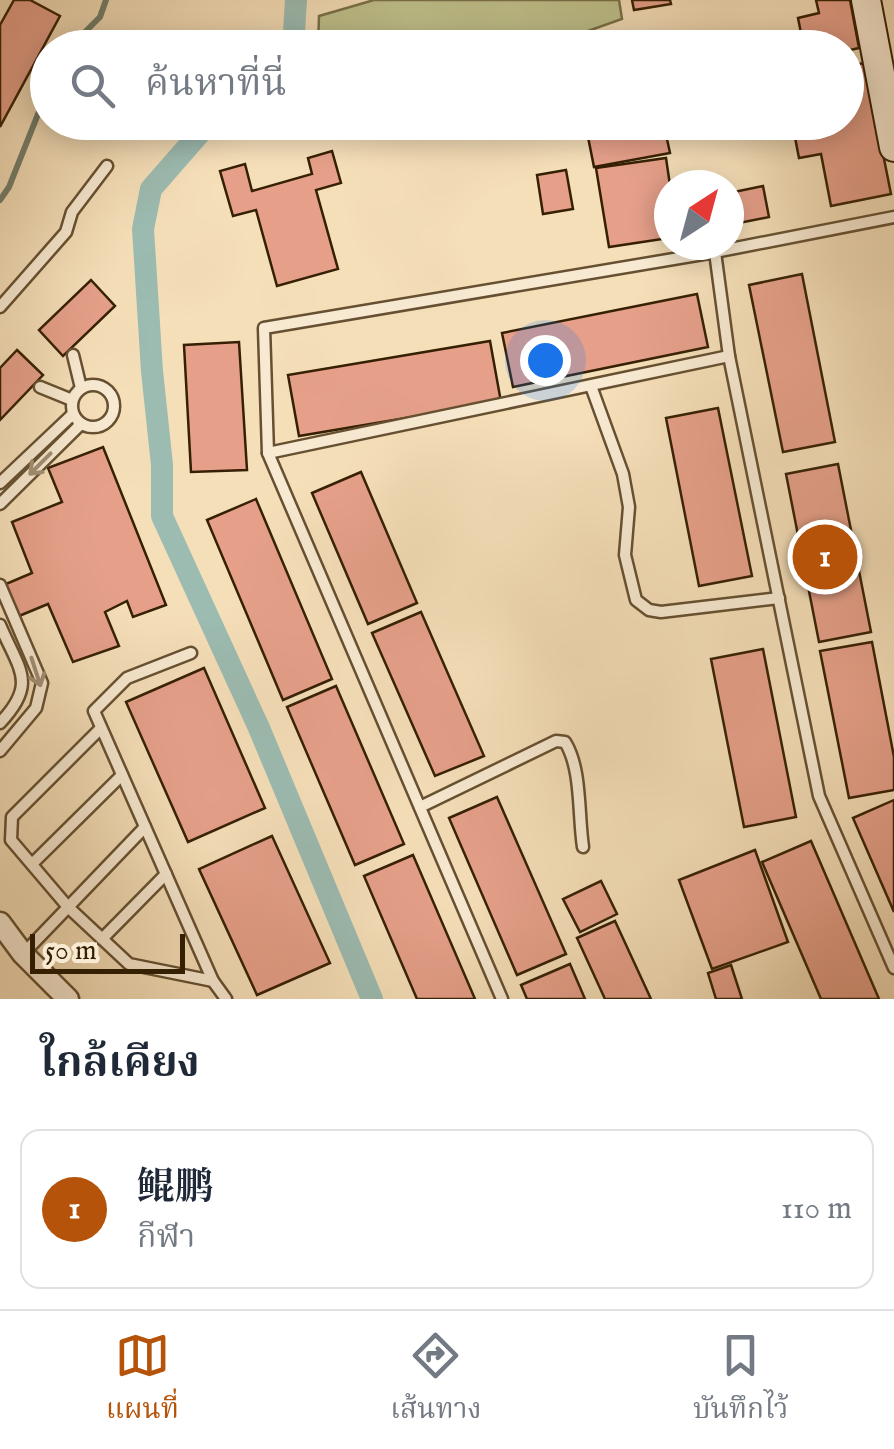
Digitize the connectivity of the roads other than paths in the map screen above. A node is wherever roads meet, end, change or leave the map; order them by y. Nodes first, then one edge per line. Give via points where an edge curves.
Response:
1 (866, 0) edge
2 (894, 147) edge
3 (107, 166) dead end
4 (894, 217) edge
5 (744, 246) edge
6 (668, 260) edge
7 (716, 260) edge
8 (0, 307) edge
9 (73, 355) dead end
10 (729, 356) junction
11 (590, 386) junction
12 (40, 387) dead end
13 (82, 388) junction
14 (72, 400) junction
15 (73, 414) junction
16 (81, 424) junction
17 (268, 454) junction
18 (0, 482) edge
19 (0, 504) edge
20 (0, 585) edge
21 (778, 598) junction
22 (0, 625) edge
23 (191, 653) dead end
24 (0, 723) edge
25 (101, 728) junction
26 (2, 746) edge
27 (122, 775) junction
28 (420, 807) junction
29 (145, 827) junction
30 (583, 848) dead end
31 (32, 864) junction
32 (166, 874) junction
33 (68, 907) junction
34 (0, 924) edge
35 (102, 939) junction
36 (23, 954) junction
37 (894, 968) edge
38 (213, 981) junction
39 (68, 999) edge
40 (226, 999) edge
41 (502, 999) edge

1 - 2 main road
3 - 8 lane via 72,212 66,232
4 - 5 lane
6 - 17 lane via 264,328
7 - 10 lane
9 - 13 lane
10 - 11 lane
10 - 21 lane
11 - 17 lane
11 - 21 lane via 623,474 626,555 636,600 661,612
12 - 14 lane
13 - 14 lane
13 - 16 lane via 105,389 114,408 103,425
14 - 15 lane
15 - 16 lane
15 - 18 lane
16 -> 19 lane
17 - 28 lane
20 -> 26 lane via 42,683 36,708
21 - 37 lane via 819,796
22 - 24 lane via 23,678 20,702
23 - 25 lane via 128,678 94,711
25 - 27 lane
25 - 31 lane via 12,817 11,840
27 - 29 lane
27 - 31 lane
28 - 30 lane via 565,742 576,766
28 - 41 lane
29 - 32 lane
29 - 33 lane
31 - 33 lane
32 - 35 lane
32 - 38 lane
33 - 35 lane
33 - 36 lane
34 - 36 street
35 - 38 lane via 129,964
36 - 39 street
38 - 40 lane

